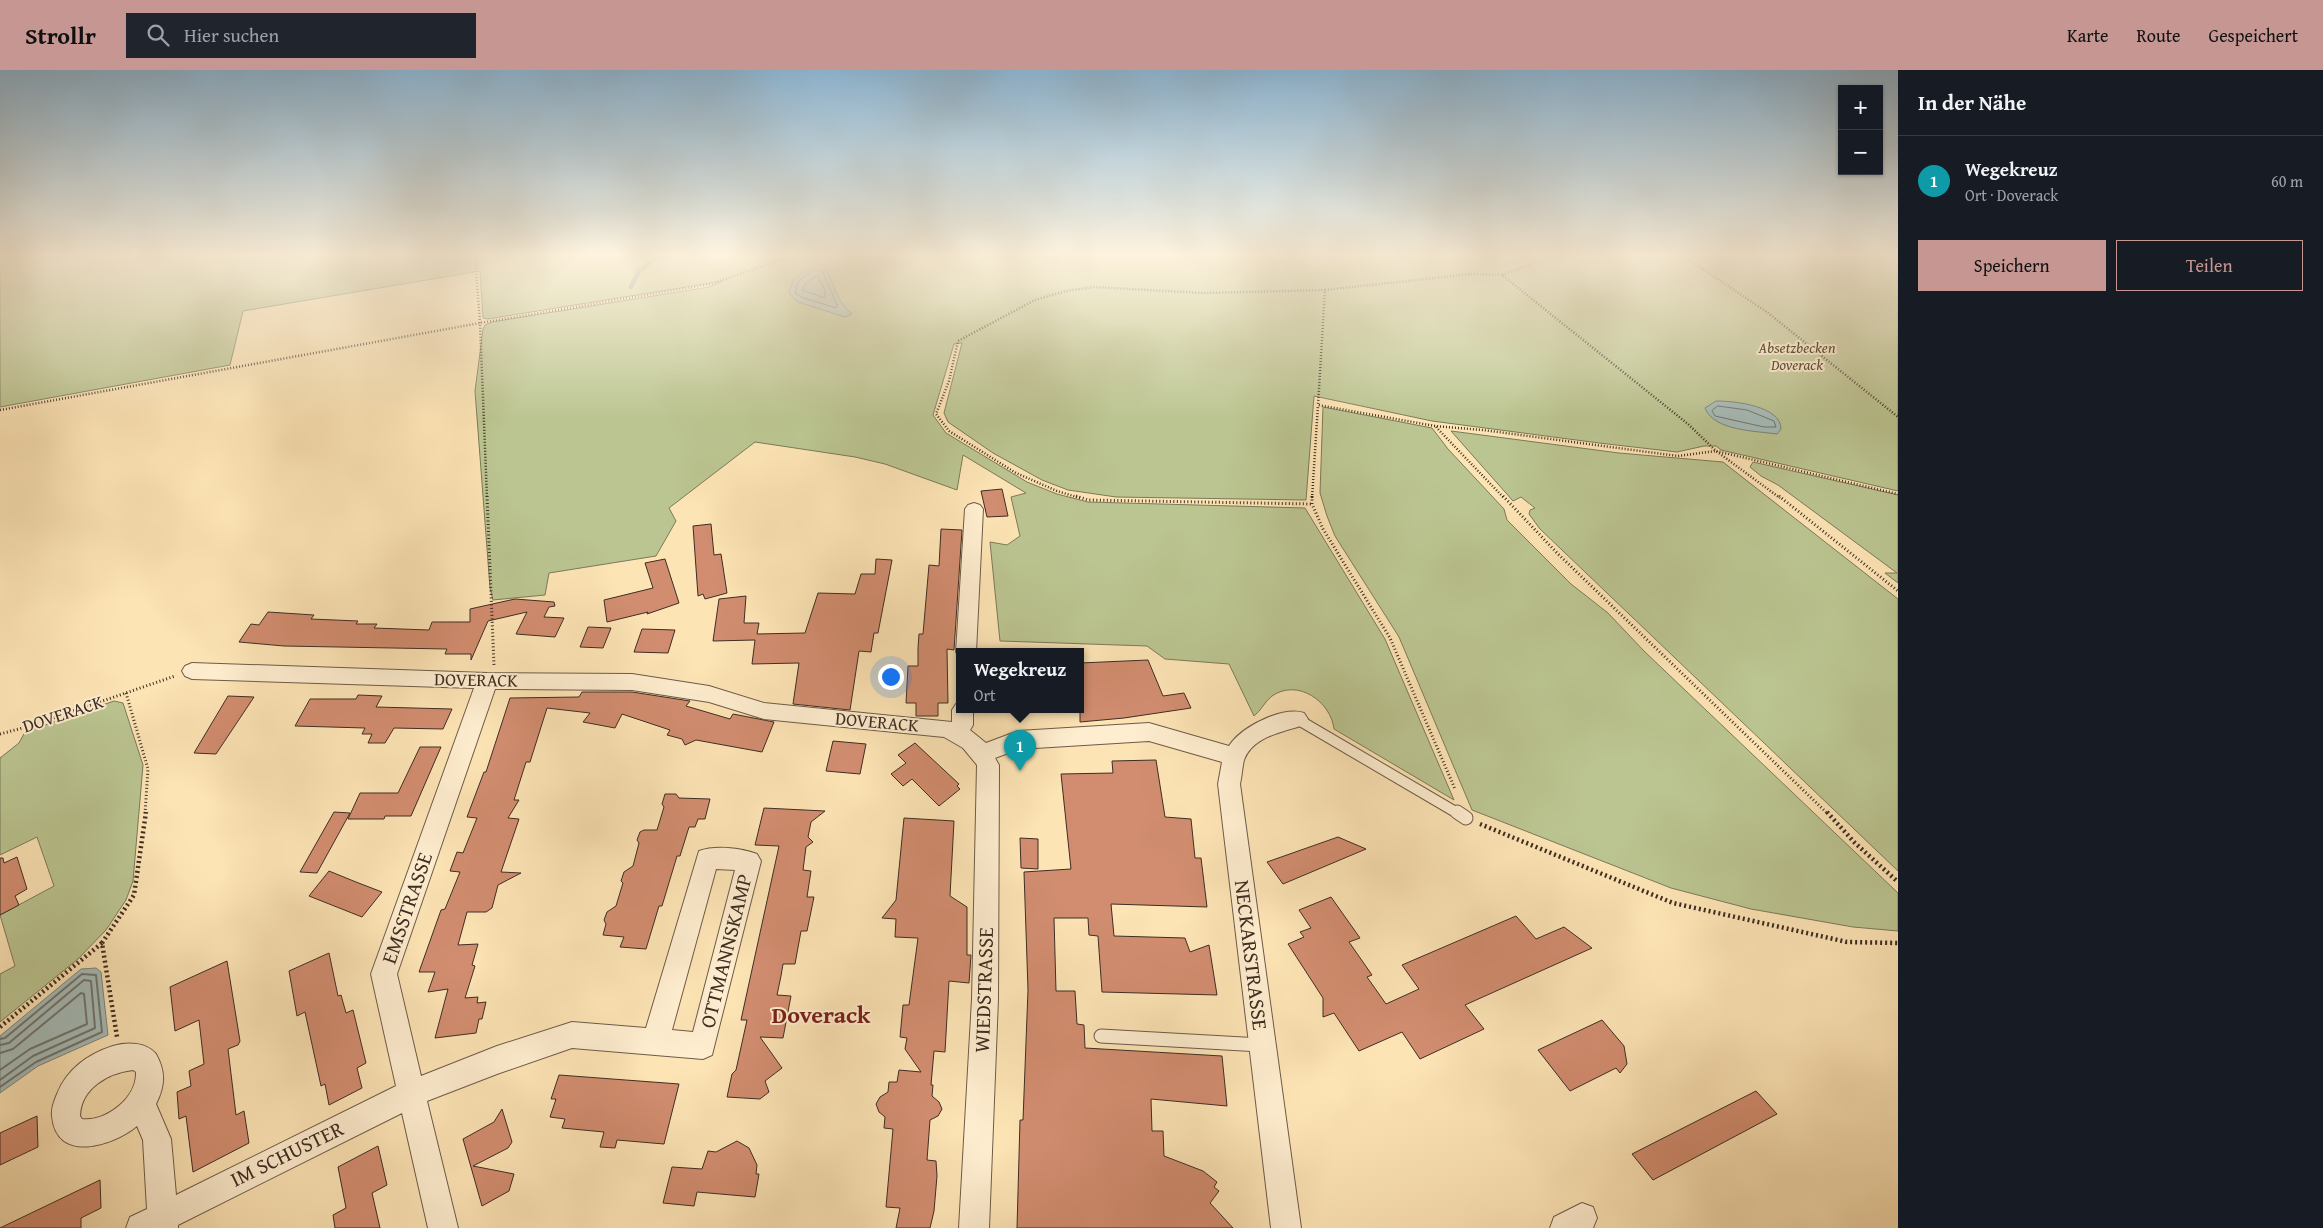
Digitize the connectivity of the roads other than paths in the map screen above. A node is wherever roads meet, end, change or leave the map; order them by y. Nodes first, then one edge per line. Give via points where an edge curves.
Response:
1 (974, 509) dead end
2 (966, 648) edge
3 (192, 671) road end
4 (491, 681) junction
5 (963, 713) edge
6 (1297, 719) joint
7 (958, 733) junction
8 (983, 753) junction
9 (1235, 757) junction
10 (1466, 818) road end
11 (1101, 1036) dead end
12 (656, 1042) junction
13 (1262, 1045) junction
14 (412, 1093) junction
15 (141, 1103) junction
16 (155, 1224) edge
17 (443, 1228) edge
18 (974, 1228) edge
19 (1286, 1228) edge

1 - 2 street
3 - 4 street, DOVERACK
4 - 7 street, DOVERACK via 632,682 708,694 764,711 946,729
4 - 14 street, EMSSTRASSE via 384,974
5 - 7 street
6 - 9 street, NECKARSTRASSE via 1276,723 1250,738
6 - 10 lane
7 - 8 street, DOVERACK
8 - 9 street via 1018,740 1149,732
8 - 18 street, WIEDSTRASSE via 988,765 985,999
9 - 13 street, NECKARSTRASSE via 1229,784
11 - 13 lane
12 - 12 street, OTTMANNSKAMP via 702,1046 749,861 707,858
12 - 14 street, OTTMANNSKAMP via 572,1035
13 - 19 street, NECKARSTRASSE
14 - 16 street, IM SCHUSTER
14 - 17 street, EMSSTRASSE
15 - 15 street via 150,1086 151,1072 145,1061 133,1056 117,1057 83,1077 71,1093 65,1109 67,1123 76,1132 91,1134 127,1118
15 - 16 street, IM SCHUSTER via 157,1139

